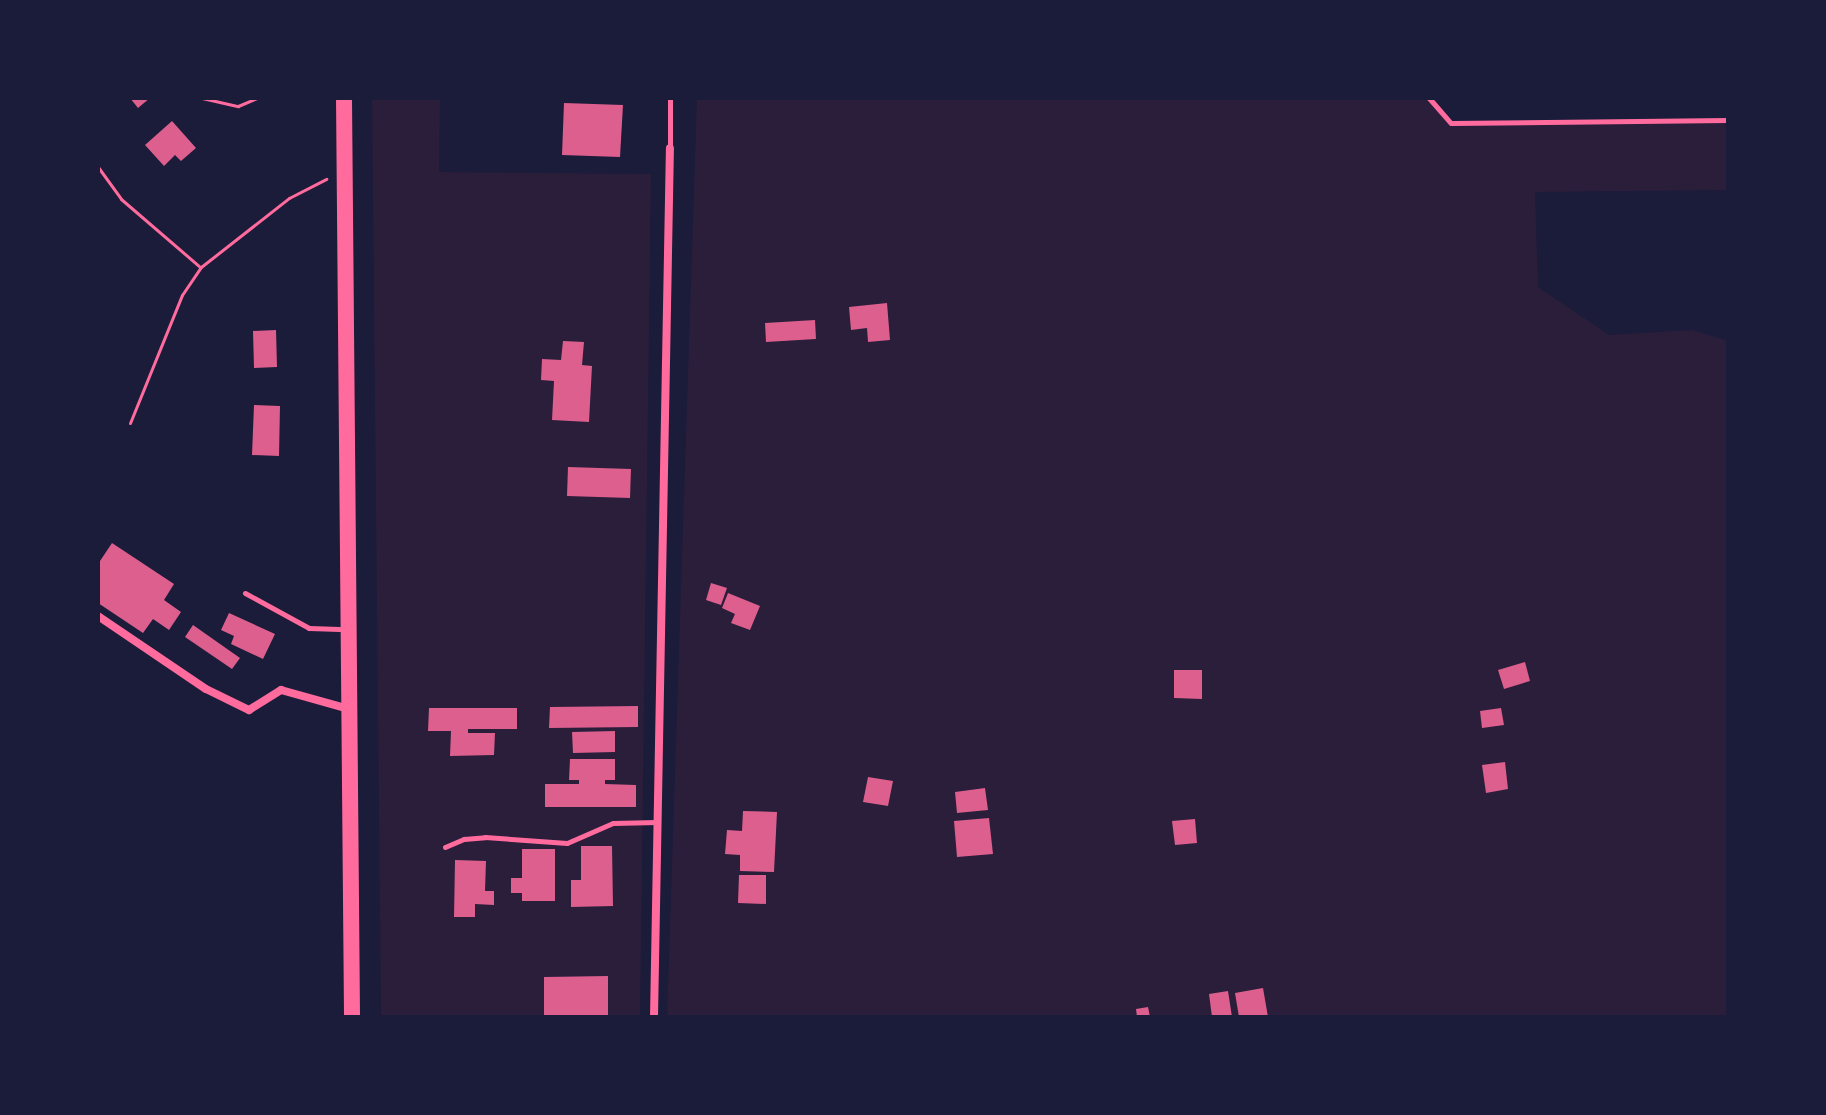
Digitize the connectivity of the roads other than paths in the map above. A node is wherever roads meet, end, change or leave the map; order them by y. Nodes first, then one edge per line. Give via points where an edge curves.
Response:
1 (344, 98) edge
2 (670, 98) edge
3 (1429, 98) edge
4 (1728, 120) edge
5 (670, 148) joint
6 (245, 593) dead end
7 (98, 616) edge
8 (349, 629) junction
9 (350, 710) junction
10 (658, 822) junction
11 (445, 847) dead end
12 (352, 1017) edge
13 (654, 1017) edge

1 - 8 main road
2 - 5 lane
3 - 4 lane via 1451,123
5 - 10 street
6 - 8 lane via 309,628
7 - 9 street via 206,689 249,710 281,690
8 - 9 main road
9 - 12 main road
10 - 11 lane via 613,823 567,843 485,837
10 - 13 street

